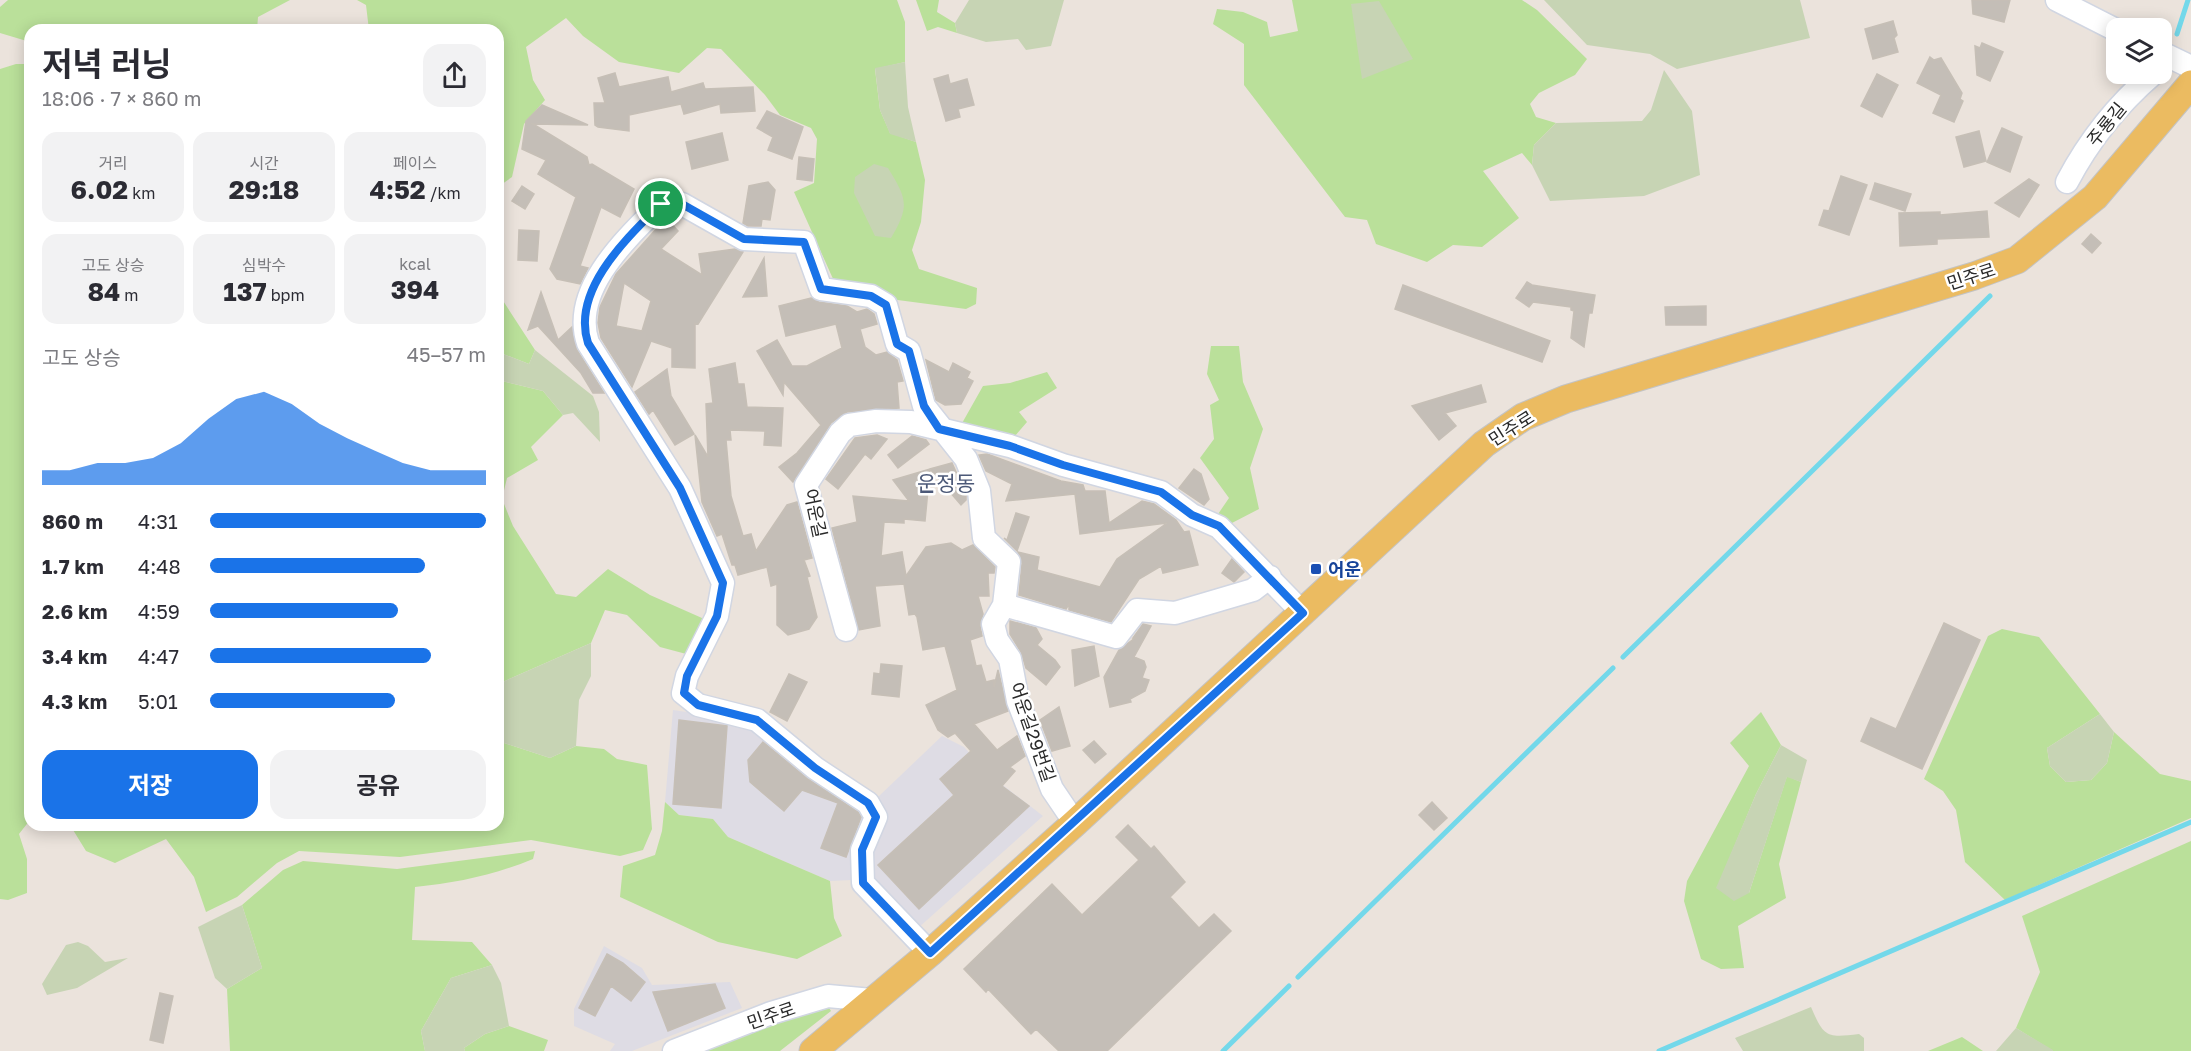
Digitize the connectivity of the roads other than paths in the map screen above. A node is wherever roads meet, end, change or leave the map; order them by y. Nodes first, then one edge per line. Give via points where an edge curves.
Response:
1 (2057, 0) edge
2 (2106, 25) edge
3 (2143, 84) edge
4 (2191, 84) edge
5 (2067, 182) dead end
6 (939, 429) junction
7 (1270, 578) junction
8 (1004, 605) junction
9 (1303, 613) junction
10 (846, 630) dead end
11 (1075, 824) junction
12 (930, 953) junction
13 (873, 1000) junction
14 (674, 1051) edge
15 (813, 1051) edge

1 - 2 street
3 - 5 street, 주룡길 via 2104,123
4 - 9 main road, 민주로 via 2095,197 2017,260 1566,399 1523,417 1484,444
6 - 7 street, 어운길 via 1010,446 1161,492 1192,515 1219,526
6 - 8 street, 어운길29번길 via 966,459 980,490 984,538 1009,562
6 - 10 street, 어운길 via 910,422 849,425 840,432 806,485
6 - 12 street via 924,406 909,351 897,344 886,305 871,296 821,289 804,242 744,239 682,204 661,204 630,235 594,285 582,327 588,343 680,488 723,583 717,616 687,676 684,693 698,705 757,720 815,768 868,803 876,817 862,850 863,883
7 - 8 street via 1253,590 1175,613 1137,610 1116,637
7 - 9 street, 어운길
8 - 11 street, 어운길29번길 via 993,624 997,640 1010,659 1018,701 1052,789
9 - 11 main road, 민주로
11 - 12 main road, 민주로
12 - 13 main road, 민주로
13 - 14 street, 민주로 via 828,996 771,1013
13 - 15 main road, 민주로

